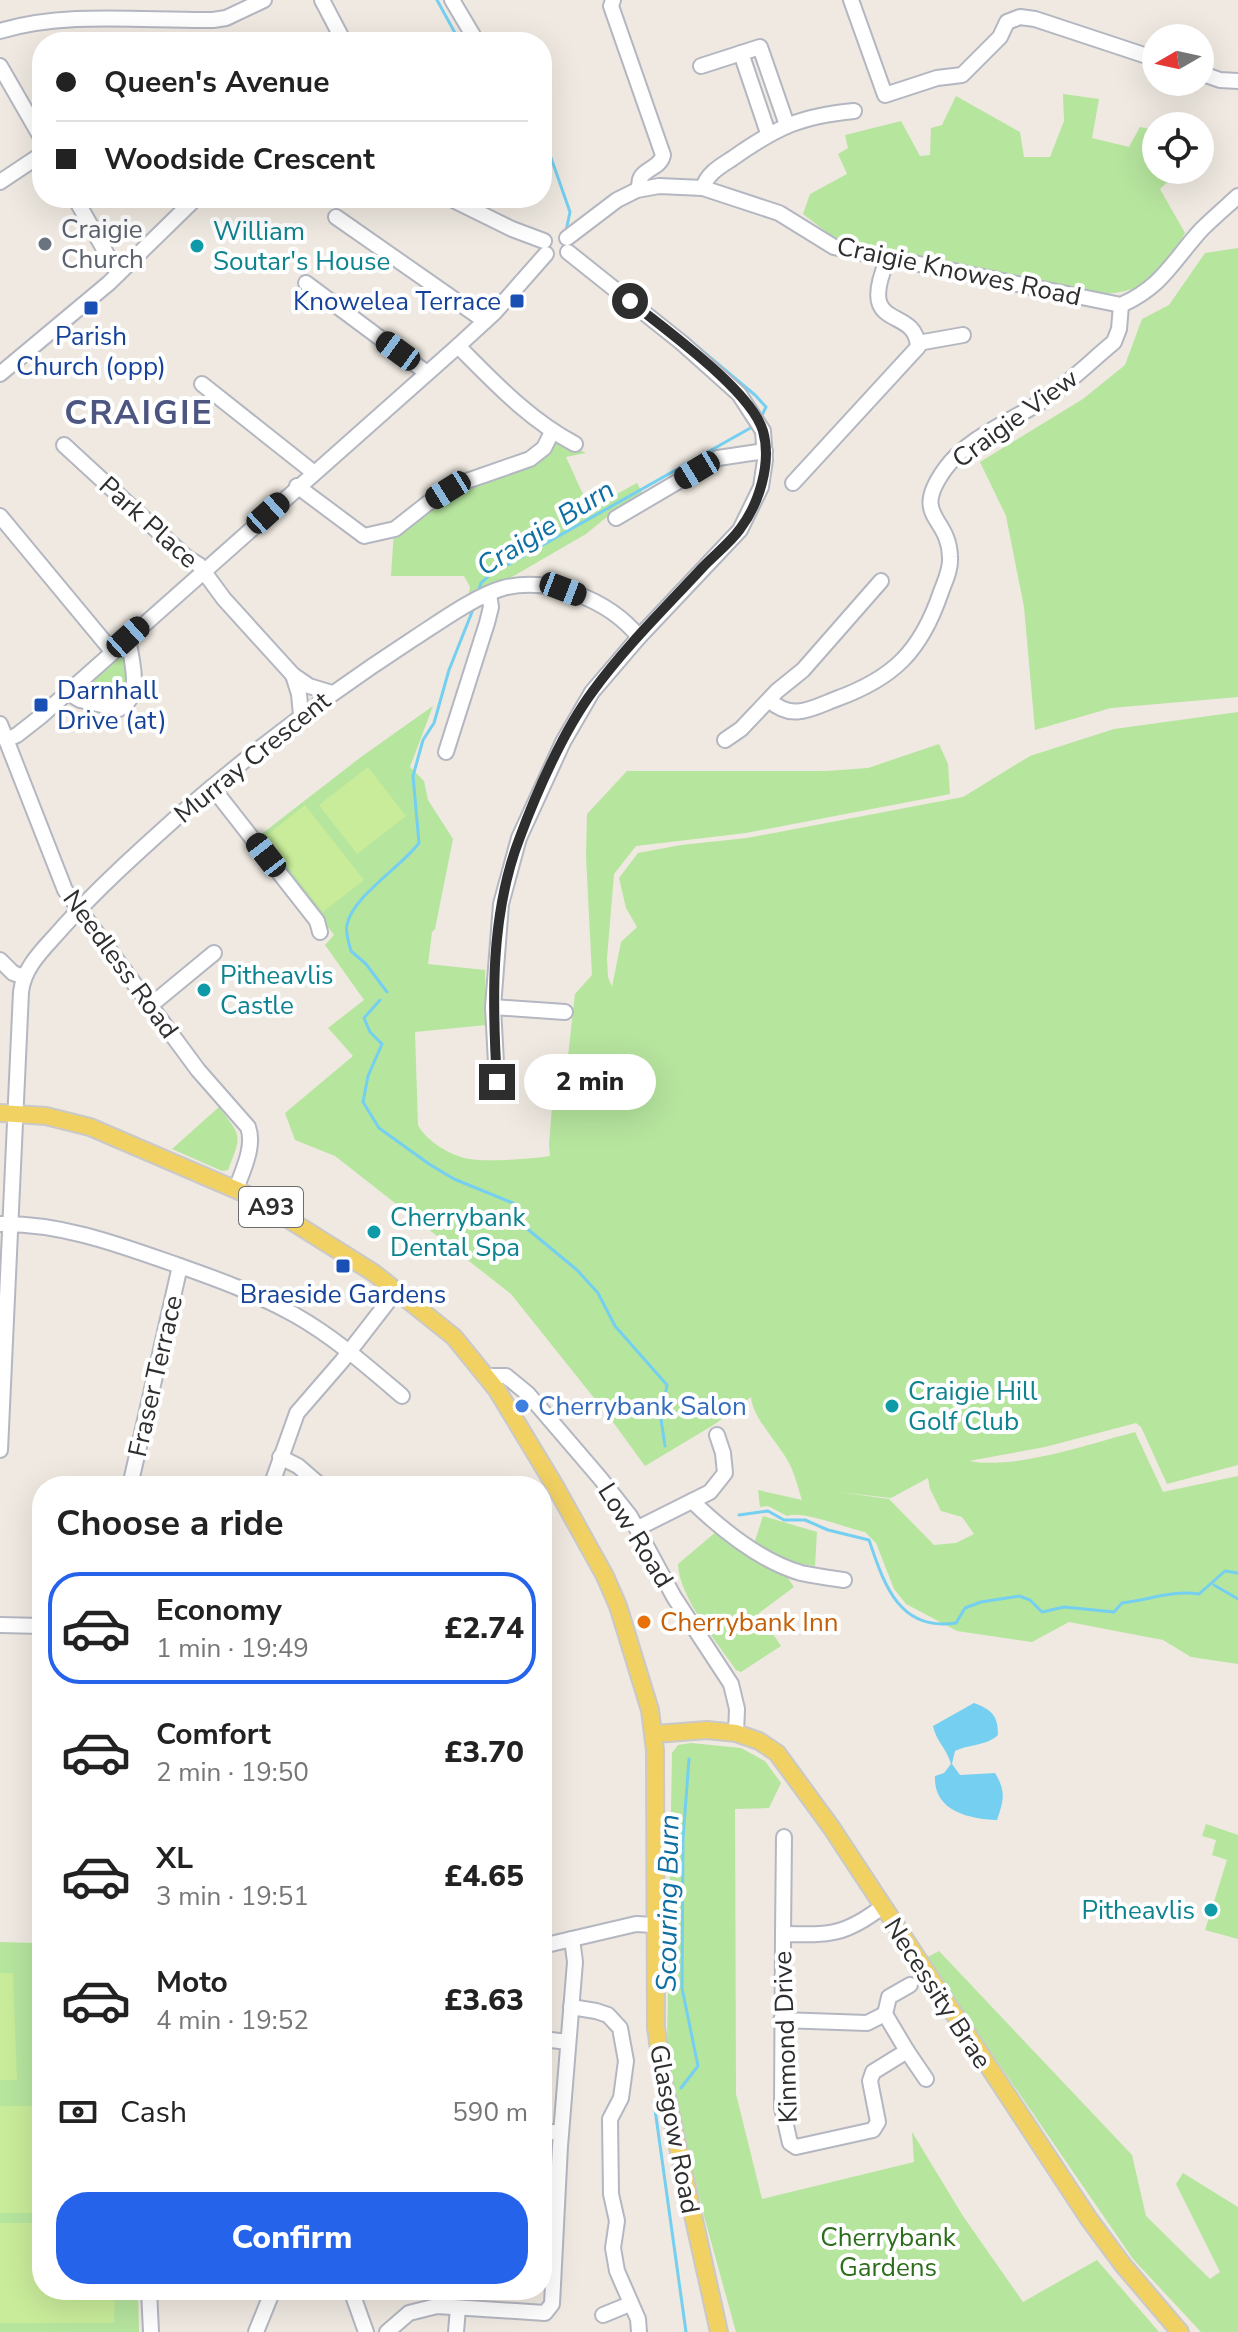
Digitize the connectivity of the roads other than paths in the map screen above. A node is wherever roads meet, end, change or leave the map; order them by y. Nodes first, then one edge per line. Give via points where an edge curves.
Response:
1 (264, 0) edge
2 (322, 0) edge
3 (452, 0) edge
4 (851, 0) edge
5 (612, 1) edge
6 (0, 31) edge
7 (339, 32) edge
8 (471, 32) edge
9 (741, 53) junction
10 (1142, 54) edge
11 (0, 66) edge
12 (701, 66) dead end
13 (1214, 78) edge
14 (1238, 81) edge
15 (854, 111) dead end
16 (32, 122) edge
17 (787, 125) junction
18 (768, 133) junction
19 (32, 161) edge
20 (0, 182) edge
21 (703, 188) junction
22 (640, 189) junction
23 (1238, 196) edge
24 (81, 208) edge
25 (186, 208) edge
26 (469, 208) edge
27 (336, 217) dead end
28 (567, 245) junction
29 (545, 247) junction
30 (887, 261) junction
31 (118, 274) junction
32 (306, 283) dead end
33 (1121, 305) junction
34 (485, 321) junction
35 (963, 335) dead end
36 (918, 343) junction
37 (458, 346) junction
38 (427, 373) junction
39 (0, 374) edge
40 (202, 384) dead end
41 (552, 432) junction
42 (575, 444) dead end
43 (64, 445) dead end
44 (765, 451) junction
45 (313, 472) junction
46 (793, 483) dead end
47 (297, 486) junction
48 (0, 516) edge
49 (616, 518) dead end
50 (202, 571) junction
51 (881, 581) dead end
52 (480, 599) junction
53 (128, 637) junction
54 (639, 637) junction
55 (112, 651) junction
56 (293, 675) junction
57 (66, 692) junction
58 (332, 693) junction
59 (769, 700) junction
60 (301, 715) junction
61 (0, 724) edge
62 (6, 740) junction
63 (725, 740) dead end
64 (446, 752) dead end
65 (212, 787) junction
66 (79, 909) junction
67 (320, 932) dead end
68 (214, 953) dead end
69 (1, 962) edge
70 (24, 977) junction
71 (151, 1005) junction
72 (493, 1007) junction
73 (565, 1012) dead end
74 (497, 1082) dead end
75 (7, 1113) edge
76 (236, 1189) junction
77 (5, 1224) edge
78 (180, 1266) junction
79 (397, 1290) junction
80 (349, 1352) junction
81 (487, 1376) junction
82 (2, 1379) edge
83 (402, 1396) dead end
84 (717, 1435) dead end
85 (0, 1450) edge
86 (280, 1457) junction
87 (132, 1476) edge
88 (274, 1476) edge
89 (310, 1476) edge
90 (541, 1476) edge
91 (552, 1494) edge
92 (692, 1501) junction
93 (638, 1528) junction
94 (844, 1580) dead end
95 (0, 1625) edge
96 (32, 1626) edge
97 (736, 1733) junction
98 (655, 1734) junction
99 (784, 1837) dead end
100 (882, 1907) junction
101 (654, 1925) junction
102 (783, 1934) junction
103 (572, 1939) junction
104 (552, 1944) edge
105 (910, 1985) dead end
106 (571, 2007) junction
107 (885, 2014) junction
108 (781, 2020) junction
109 (552, 2040) edge
110 (568, 2042) junction
111 (907, 2051) junction
112 (926, 2079) dead end
113 (552, 2132) edge
114 (561, 2133) junction
115 (552, 2200) edge
116 (149, 2300) edge
117 (269, 2300) edge
118 (355, 2300) edge
119 (552, 2300) edge
120 (630, 2304) junction
121 (458, 2308) junction
122 (603, 2315) dead end
123 (151, 2332) edge
124 (256, 2332) edge
125 (366, 2332) edge
126 (387, 2332) edge
127 (456, 2332) edge
128 (639, 2332) edge
129 (719, 2332) edge
130 (1180, 2332) edge

1 - 6 street via 213,20 63,20
2 - 7 street
3 - 8 street
4 - 10 street via 885,95 962,75 1012,18 1035,19
5 - 22 street via 663,155 642,173
9 - 12 street
9 - 17 street via 760,47
9 - 18 street
11 - 16 street
13 - 14 street
15 - 17 street
17 - 18 street
18 - 21 street via 711,173
19 - 20 street
21 - 22 street, Craigie Knowes Road
21 - 30 street, Craigie Knowes Road via 779,213 834,247
22 - 28 street, Craigie Knowes Road via 617,200
23 - 33 street via 1164,277
24 - 31 street
25 - 31 street
26 - 29 street
27 - 34 street
28 - 29 street via 557,259
28 - 29 street via 556,232
28 - 44 street via 728,382 763,431
29 - 34 street
30 - 33 street, Craigie Knowes Road
30 - 36 street via 880,306 911,327
31 - 39 street
32 - 38 street
33 - 59 street, Craigie View via 1114,342 1046,399 973,443 946,466 931,492 930,510 949,548 949,567 927,629 903,662 860,690 796,712
34 - 37 street
35 - 36 street
36 - 46 street
37 - 38 street
37 - 41 street
38 - 45 street
40 - 45 street
41 - 42 street
41 - 47 street via 530,459 448,490 395,529 379,534 364,536
43 - 50 street, Park Place
44 - 49 street via 718,458
44 - 54 street via 761,487 740,530
45 - 47 street
47 - 50 street
48 - 55 street
50 - 53 street
50 - 56 street, Park Place
51 - 59 street via 803,670
52 - 54 street, Murray Crescent via 502,588 563,589 596,602
52 - 58 street, Murray Crescent
52 - 64 street via 491,607
53 - 55 street
53 - 57 street via 134,694 129,704 119,709
54 - 72 street via 592,692 519,838 501,904
55 - 57 street
56 - 58 street, Park Place
56 - 60 street
57 - 62 street
58 - 60 street, Murray Crescent
59 - 63 street
60 - 65 street, Murray Crescent
61 - 62 street, Needless Road
62 - 66 street, Needless Road via 60,881
65 - 66 street, Murray Crescent
65 - 67 street via 317,921
66 - 70 street, Murray Crescent
66 - 71 street, Needless Road
68 - 71 street
69 - 70 street
70 - 75 street
71 - 76 street, Needless Road via 248,1127 249,1149
72 - 73 street
72 - 74 street
75 - 76 main road, Glasgow Road / A93 via 61,1119 103,1131
75 - 77 street
76 - 79 main road, Glasgow Road / A93
77 - 78 street via 106,1240
77 - 82 street
78 - 80 street via 295,1315
78 - 87 street, Fraser Terrace
79 - 80 street
79 - 81 main road, Glasgow Road / A93 via 454,1337
80 - 83 street
80 - 86 street via 297,1413
81 - 90 main road, Glasgow Road / A93
81 - 93 street, Low Road via 506,1376 528,1394
82 - 85 street
84 - 92 street via 725,1473 710,1492
86 - 88 street
86 - 89 street
91 - 98 main road, Glasgow Road / A93 via 610,1587
92 - 93 street
92 - 94 street via 768,1559 800,1572
93 - 97 street, Low Road via 674,1597 731,1684
95 - 96 street
97 - 98 main road, Necessity Brae
97 - 100 main road, Necessity Brae via 777,1753
98 - 101 main road, Glasgow Road / A93
99 - 102 street
100 - 102 street, Kinmond Drive via 839,1933
100 - 130 main road, Necessity Brae via 1089,2219
101 - 103 street via 636,1924
101 - 129 main road, Glasgow Road / A93 via 663,2080
102 - 108 street, Kinmond Drive
103 - 104 street
103 - 106 street
105 - 107 street via 889,1997
106 - 110 street
106 - 120 street via 608,2015 620,2028 626,2061 621,2098 610,2119 611,2194 617,2221 613,2248
107 - 108 street via 867,2023
107 - 111 street
108 - 111 street, Kinmond Drive via 782,2108 790,2143 796,2147 873,2130 878,2122 873,2072
109 - 110 street
110 - 114 street
111 - 112 street
113 - 114 street
114 - 115 street
116 - 123 street
117 - 124 street
118 - 125 street
119 - 121 street via 545,2313
120 - 122 street
120 - 128 street
121 - 126 street via 437,2306 409,2313
121 - 127 street

